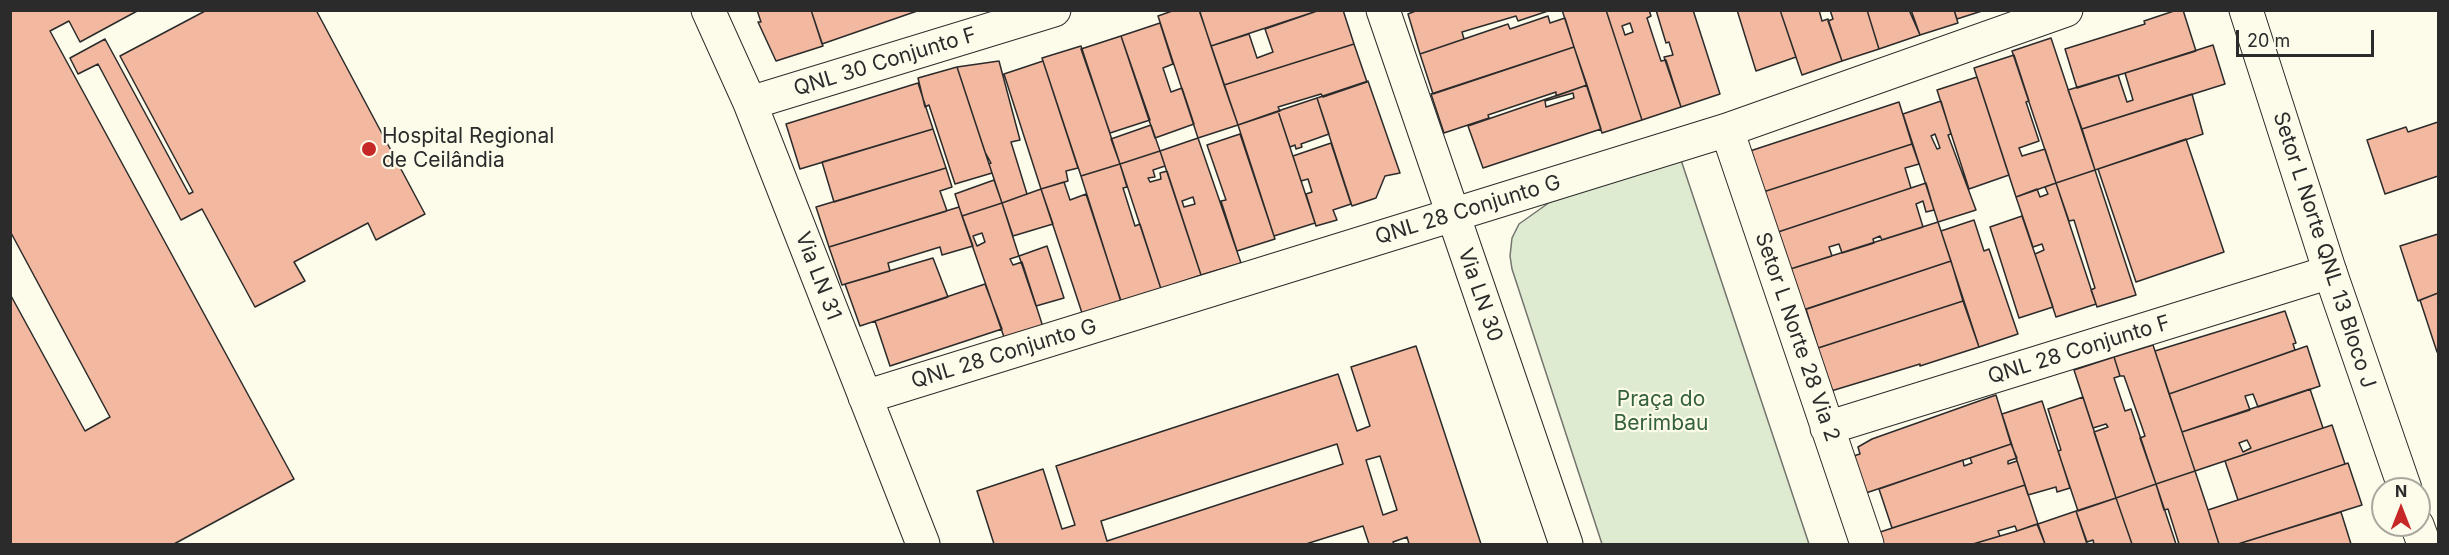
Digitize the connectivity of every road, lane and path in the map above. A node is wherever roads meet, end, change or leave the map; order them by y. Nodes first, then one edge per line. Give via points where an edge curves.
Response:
1 (708, 10) edge
2 (1054, 10) edge
3 (1383, 10) edge
4 (2066, 10) edge
5 (2248, 11) edge
6 (1012, 17) edge
7 (750, 104) junction
8 (1727, 130) junction
9 (1453, 214) junction
10 (2330, 272) junction
11 (865, 397) junction
12 (1827, 428) junction
13 (2401, 477) edge
14 (923, 544) edge
15 (1566, 544) edge
16 (1867, 544) edge

1 - 7 street, Via LN 31
2 - 6 street, QNL 30 Conjunto F
3 - 9 street, Via LN 30
4 - 8 street, QNL 28 Conjunto G
5 - 10 street, Setor L Norte QNL 13 Bloco J
6 - 7 street, QNL 30 Conjunto F
7 - 11 street, Via LN 31
8 - 9 street, QNL 28 Conjunto G
8 - 12 street, Setor L Norte 28 Via 2
9 - 11 street, QNL 28 Conjunto G
9 - 15 street, Via LN 30
10 - 12 street, QNL 28 Conjunto F
10 - 13 street, Setor L Norte QNL 13 Bloco J
11 - 14 street, Via LN 31
12 - 16 street, Setor L Norte 28 Via 2

